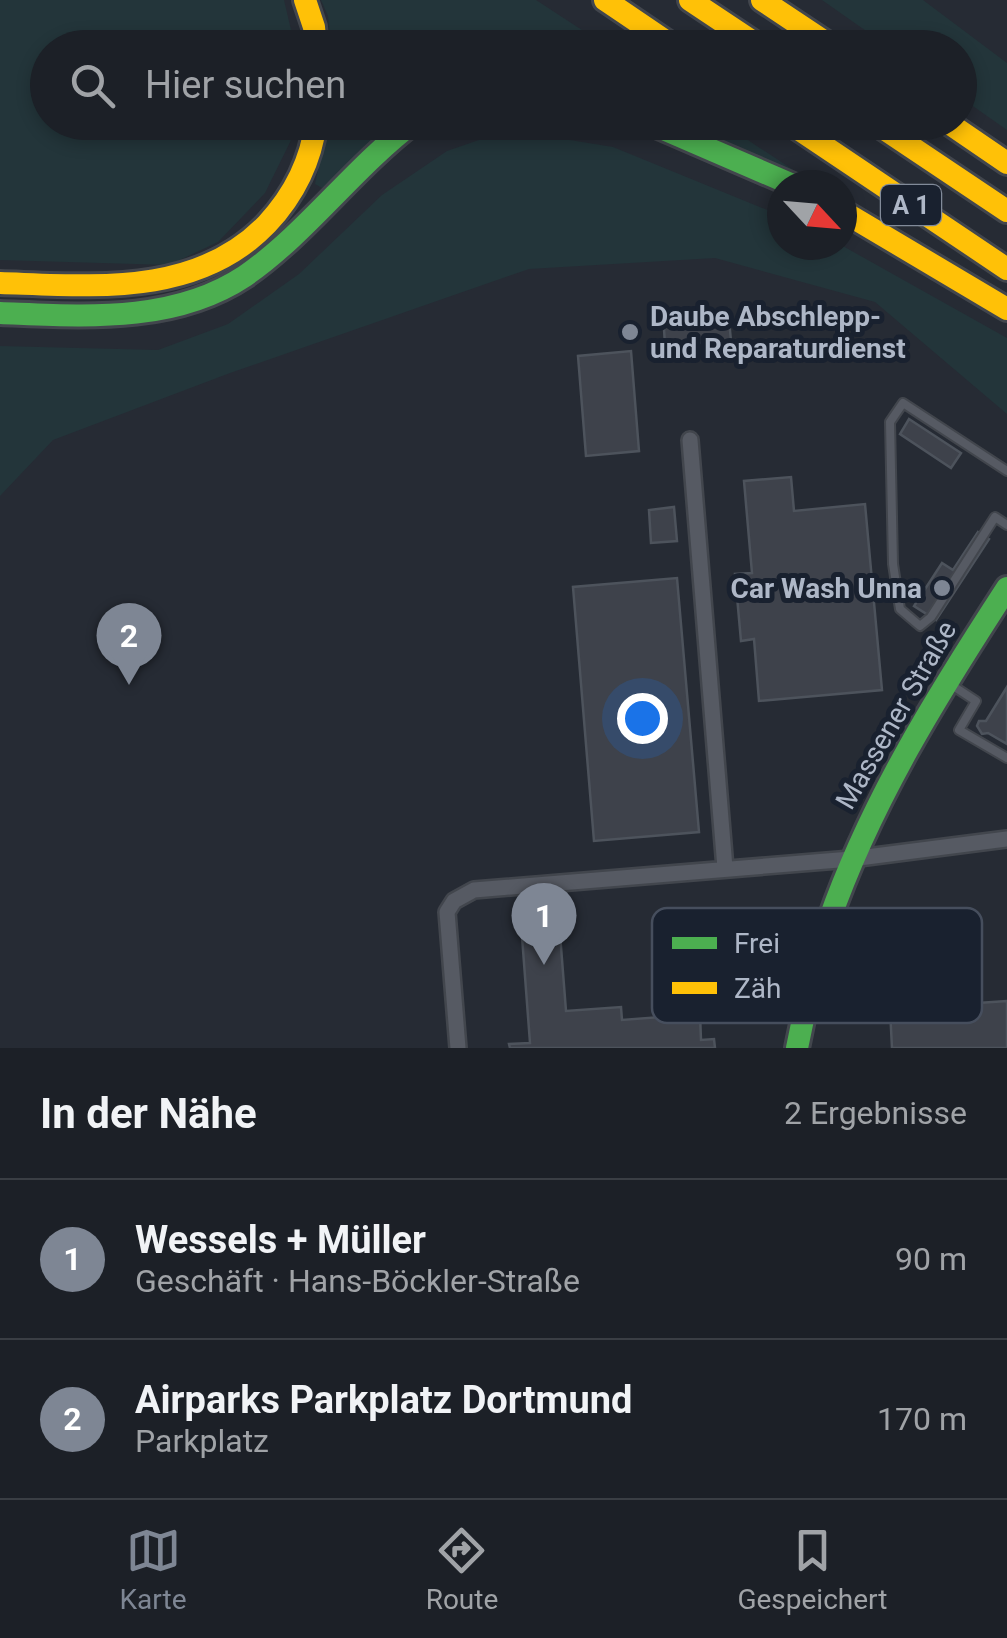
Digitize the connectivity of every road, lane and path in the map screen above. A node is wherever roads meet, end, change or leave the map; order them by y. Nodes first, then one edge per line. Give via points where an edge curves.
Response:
1 (305, 0) edge
2 (605, 0) edge
3 (690, 0) edge
4 (762, 0) edge
5 (314, 30) edge
6 (649, 30) edge
7 (735, 30) edge
8 (807, 30) edge
9 (314, 140) edge
10 (388, 140) edge
11 (688, 140) edge
12 (815, 140) edge
13 (901, 140) edge
14 (973, 140) edge
15 (1007, 163) edge
16 (767, 174) edge
17 (1007, 211) edge
18 (857, 220) edge
19 (1007, 270) edge
20 (0, 283) edge
21 (1007, 309) edge
22 (0, 312) edge
23 (690, 440) dead end
24 (1007, 471) edge
25 (1007, 525) edge
26 (1007, 588) edge
27 (945, 680) junction
28 (1007, 758) edge
29 (1007, 839) edge
30 (851, 858) junction
31 (725, 868) junction
32 (834, 908) edge
33 (802, 1023) edge
34 (458, 1048) edge
35 (797, 1048) edge

1 - 5 main road
2 - 6 main road
3 - 7 main road
4 - 8 main road
9 - 20 main road via 296,188 266,228 226,260 180,278 138,284
10 - 22 main road via 272,255 202,299 149,314
11 - 16 main road
12 - 19 main road, A 1
13 - 17 main road, A 1
14 - 15 main road
18 - 21 main road
23 - 31 street
24 - 25 lane via 903,403 890,422 900,609 920,626 995,518
26 - 27 main road, Massener Straße
27 - 28 lane via 976,701 959,730
27 - 30 main road, Massener Straße
29 - 30 street
30 - 31 street
30 - 32 main road, Massener Straße
31 - 34 street via 474,890 454,901 447,930
33 - 35 main road, Massener Straße

